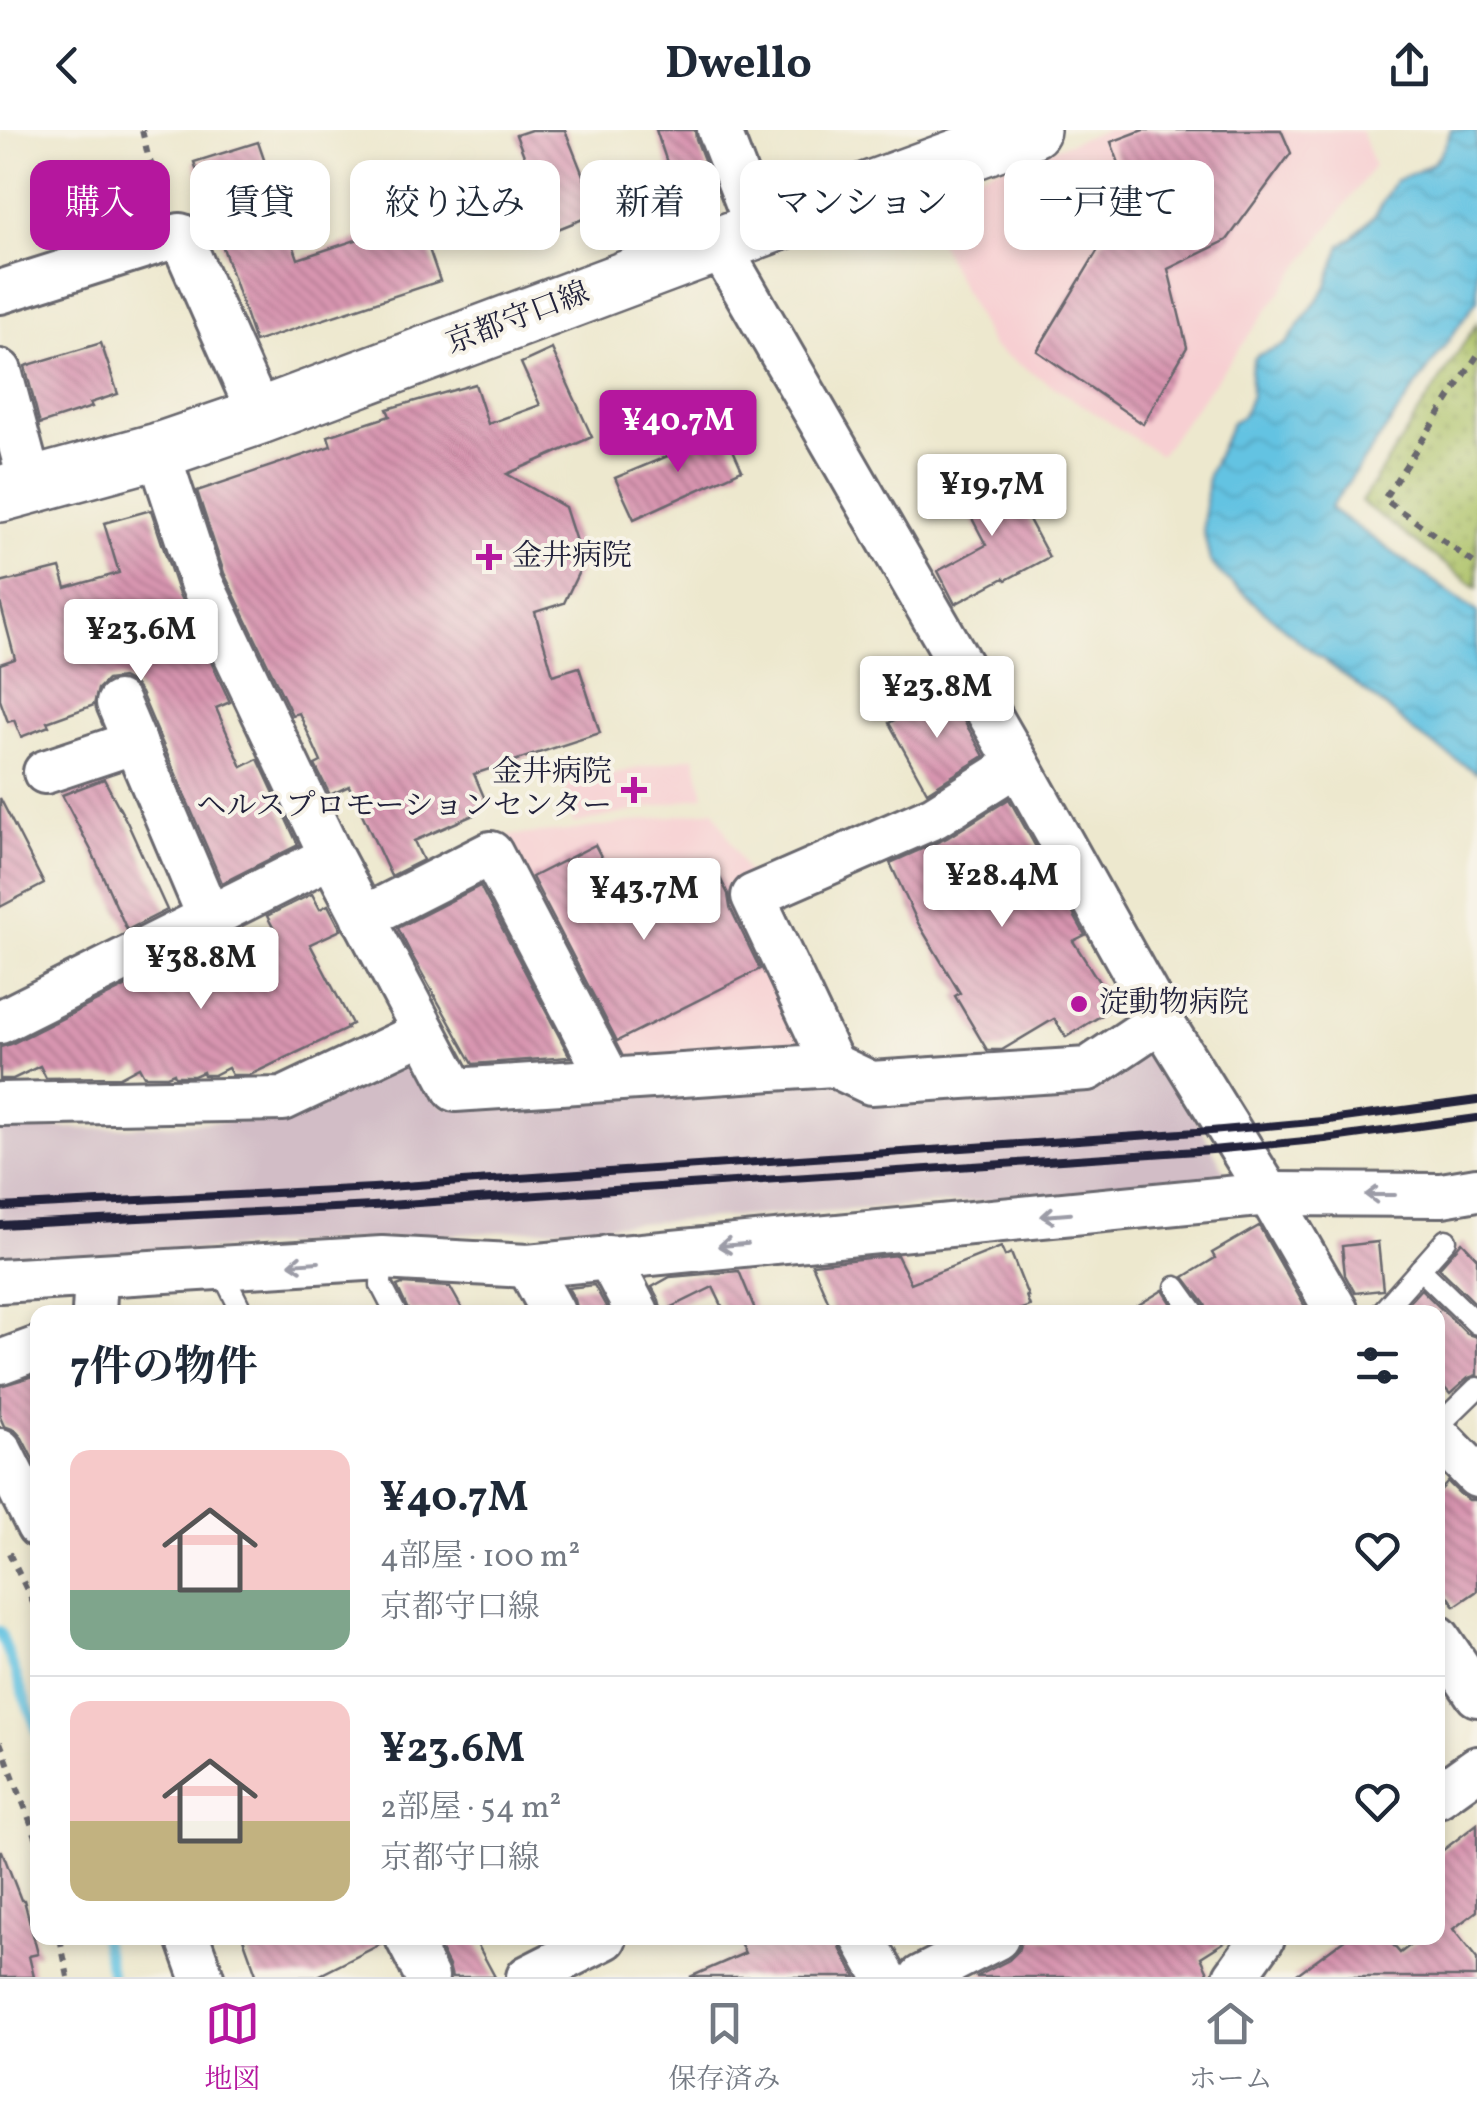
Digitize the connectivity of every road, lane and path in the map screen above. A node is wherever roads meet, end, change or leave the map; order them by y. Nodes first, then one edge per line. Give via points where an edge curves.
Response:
1 (142, 130) edge
2 (719, 130) edge
3 (1032, 130) edge
4 (180, 236) junction
5 (738, 237) junction
6 (0, 292) edge
7 (1477, 356) edge
8 (0, 370) edge
9 (260, 416) junction
10 (158, 451) junction
11 (15, 490) edge
12 (1477, 565) edge
13 (118, 703) dead end
14 (134, 742) junction
15 (1018, 764) junction
16 (45, 772) dead end
17 (331, 856) junction
18 (209, 918) junction
19 (363, 918) junction
20 (1161, 1020) junction
21 (0, 1022) edge
22 (424, 1032) junction
23 (833, 1064) junction
24 (610, 1079) junction
25 (0, 1104) edge
26 (1477, 1188) edge
27 (1269, 1194) junction
28 (1446, 1240) dead end
29 (608, 1257) junction
30 (382, 1258) junction
31 (528, 1266) junction
32 (220, 1268) junction
33 (1420, 1270) junction
34 (0, 1280) edge
35 (1176, 1287) dead end
36 (95, 1294) edge
37 (238, 1305) edge
38 (392, 1305) edge
39 (549, 1305) edge
40 (633, 1305) edge
41 (1189, 1305) edge
42 (1334, 1305) edge
43 (1388, 1305) edge
44 (1477, 1324) edge
45 (30, 1351) edge
46 (0, 1362) edge
47 (1477, 1388) edge
48 (1445, 1419) edge
49 (1445, 1443) edge
50 (0, 1450) edge
51 (1477, 1476) edge
52 (22, 1538) edge
53 (30, 1576) edge
54 (1445, 1648) edge
55 (1477, 1696) edge
56 (0, 1742) edge
57 (1477, 1768) edge
58 (1445, 1791) edge
59 (30, 1821) edge
60 (61, 1945) edge
61 (191, 1945) edge
62 (411, 1945) edge
63 (867, 1945) edge
64 (983, 1945) edge
65 (1258, 1945) edge
66 (589, 1956) edge
67 (68, 1977) edge
68 (202, 1977) edge
69 (427, 1977) edge
70 (528, 1977) edge
71 (884, 1977) edge
72 (921, 1977) edge
73 (1236, 1977) edge

1 - 4 path
2 - 5 street
3 - 5 main road, 京都守口線
4 - 6 street
4 - 9 street
5 - 9 main road, 京都守口線
5 - 15 street
7 - 12 path via 1384,499
8 - 11 street
9 - 10 main road, 京都守口線
10 - 11 main road, 京都守口線
10 - 17 street via 200,582
13 - 14 street
14 - 16 street
14 - 18 street
15 - 20 street
15 - 23 street via 934,816 753,896
17 - 18 street
17 - 19 street
18 - 21 street
19 - 22 street
19 - 24 street via 491,853
20 - 23 street via 1088,1069 872,1083
20 - 27 street
22 - 24 street via 455,1090
22 - 25 street via 283,1098
23 - 24 street
26 -> 27 street via 1442,1196
27 -> 29 street
27 - 42 street
28 - 33 lane
29 - 31 street
29 - 40 street
30 - 31 street
30 -> 32 street
30 - 38 lane via 381,1284
31 - 39 street
32 - 36 street
32 - 37 lane
33 - 43 lane
33 - 44 lane
34 - 36 street
35 - 41 lane
45 - 46 street
47 - 48 lane
49 - 51 street
50 - 52 street
52 - 53 path
54 - 55 street
56 - 59 path
57 - 58 street
60 - 67 path
61 - 68 street
62 - 69 street
63 - 71 street
64 - 72 street
65 - 73 street
66 - 70 street

